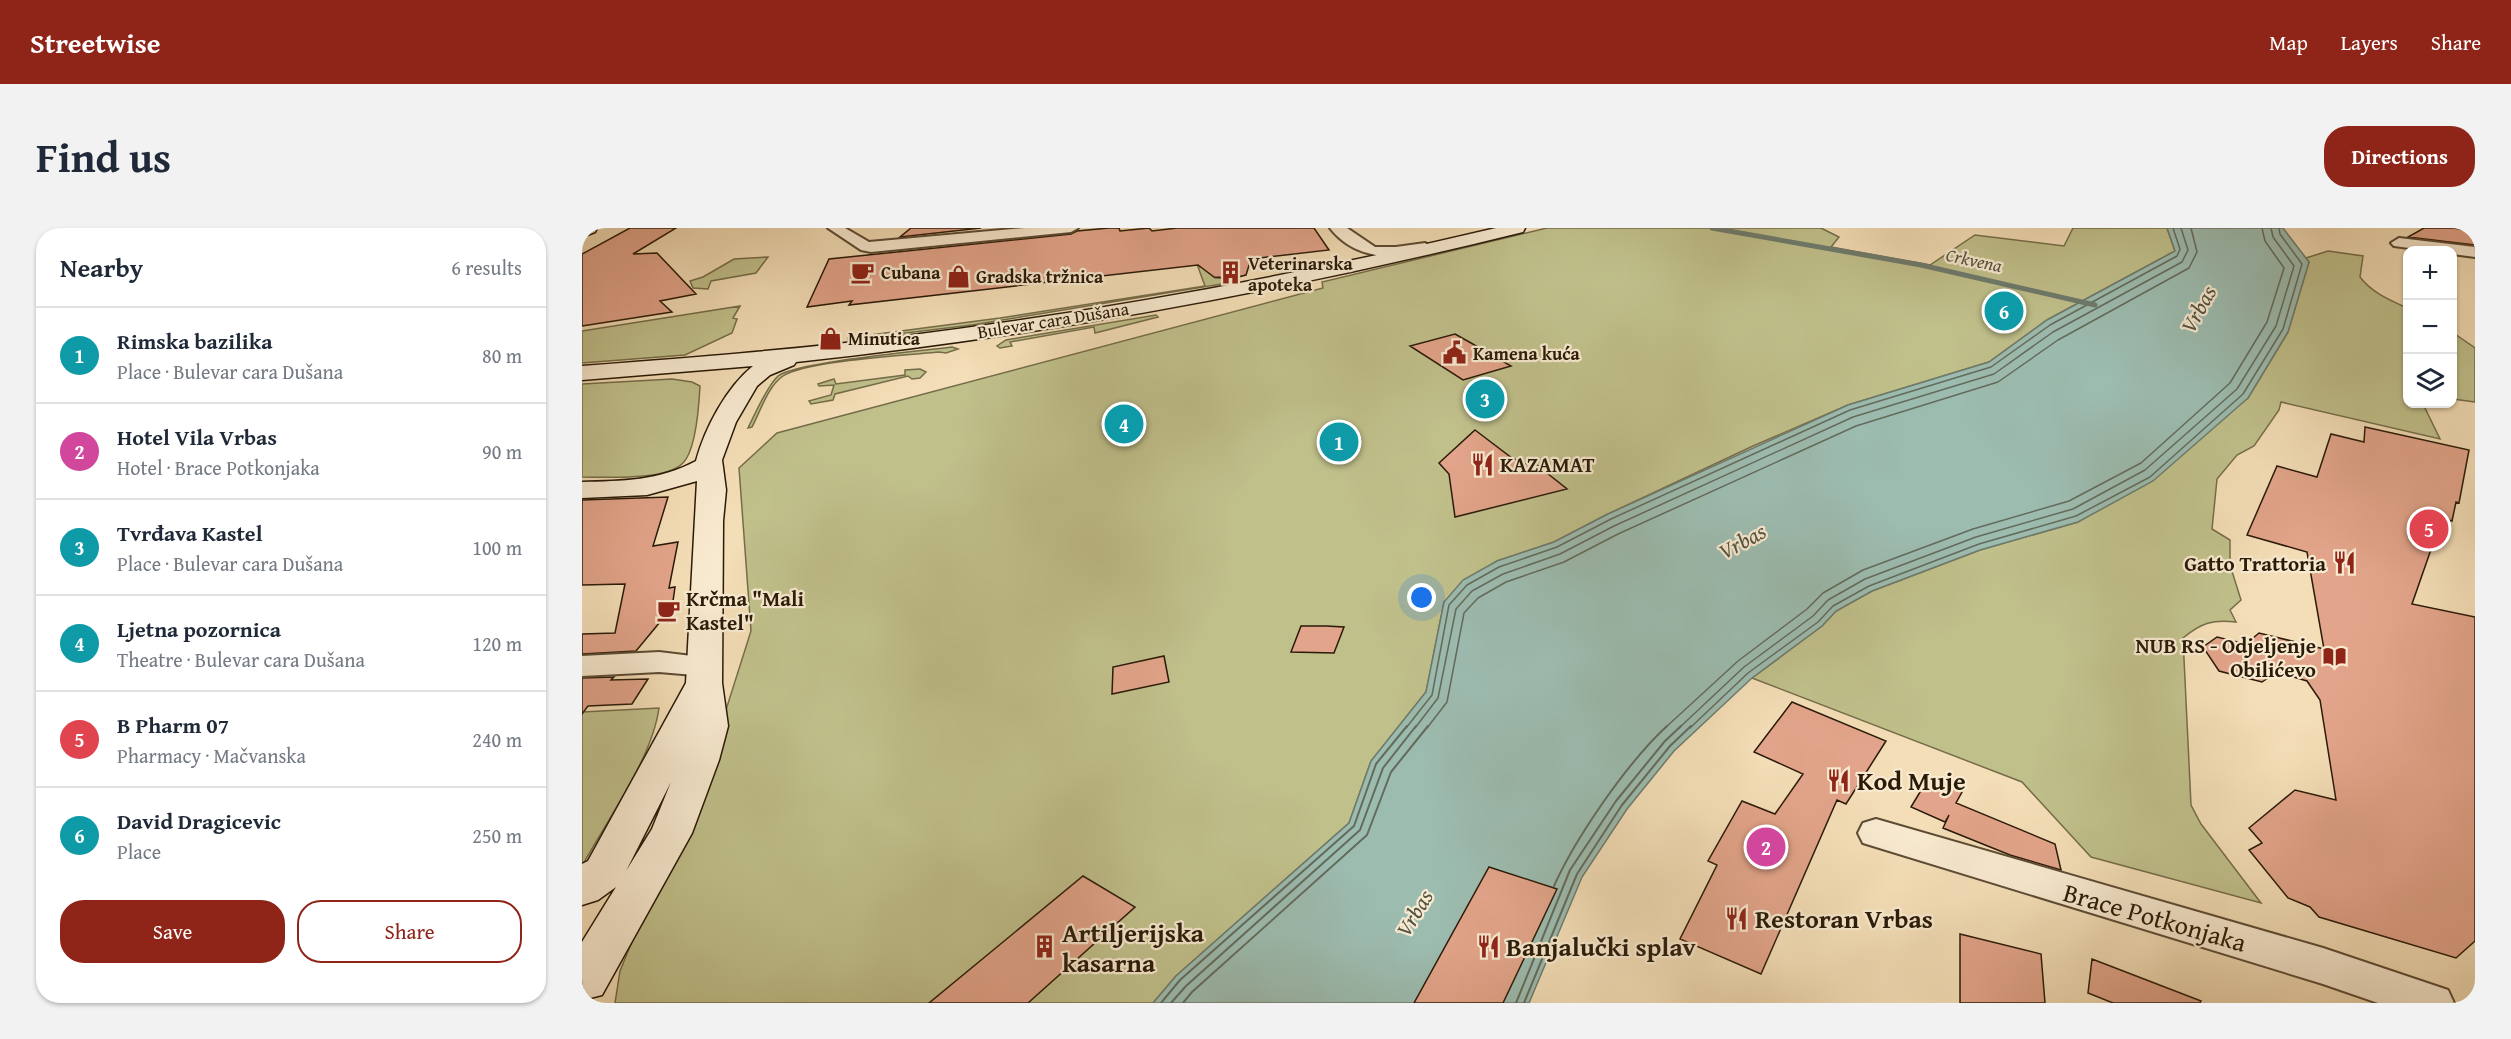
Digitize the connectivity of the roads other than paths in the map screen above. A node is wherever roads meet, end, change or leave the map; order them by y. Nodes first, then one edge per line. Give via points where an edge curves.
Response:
1 (589, 228) edge
2 (835, 228) edge
3 (896, 228) edge
4 (1071, 228) edge
5 (1517, 228) edge
6 (1338, 230) edge
7 (582, 232) edge
8 (2399, 243) dead end
9 (876, 247) junction
10 (1436, 247) junction
11 (2475, 252) edge
12 (1312, 274) junction
13 (804, 354) junction
14 (680, 365) junction
15 (582, 373) edge
16 (724, 422) junction
17 (709, 465) junction
18 (653, 487) junction
19 (582, 490) edge
20 (708, 521) junction
21 (582, 666) edge
22 (705, 674) junction
23 (1876, 833) dead end
24 (582, 887) edge
25 (583, 985) edge
26 (2433, 1003) edge

1 - 7 street
2 - 9 street via 866,247
3 - 9 street
4 - 9 street
5 - 10 street, Bulevar cara Dušana
6 - 10 street via 1374,252
6 - 12 street via 1347,254 1333,268
8 - 11 street
10 - 12 street, Bulevar cara Dušana
12 - 13 street, Bulevar cara Dušana via 1046,323
13 - 14 street, Bulevar cara Dušana
13 - 16 street via 758,373 748,382
14 - 15 street, Bulevar cara Dušana
14 - 16 street via 712,368 724,375 729,389
16 - 17 street
17 - 18 street
17 - 20 street via 712,490
18 - 19 street
18 - 20 street via 688,495
20 - 22 street
21 - 22 street via 659,662
22 - 24 street via 603,873
22 - 25 street via 709,726 700,760 671,833
23 - 26 street, Brace Potkonjaka via 2323,966

